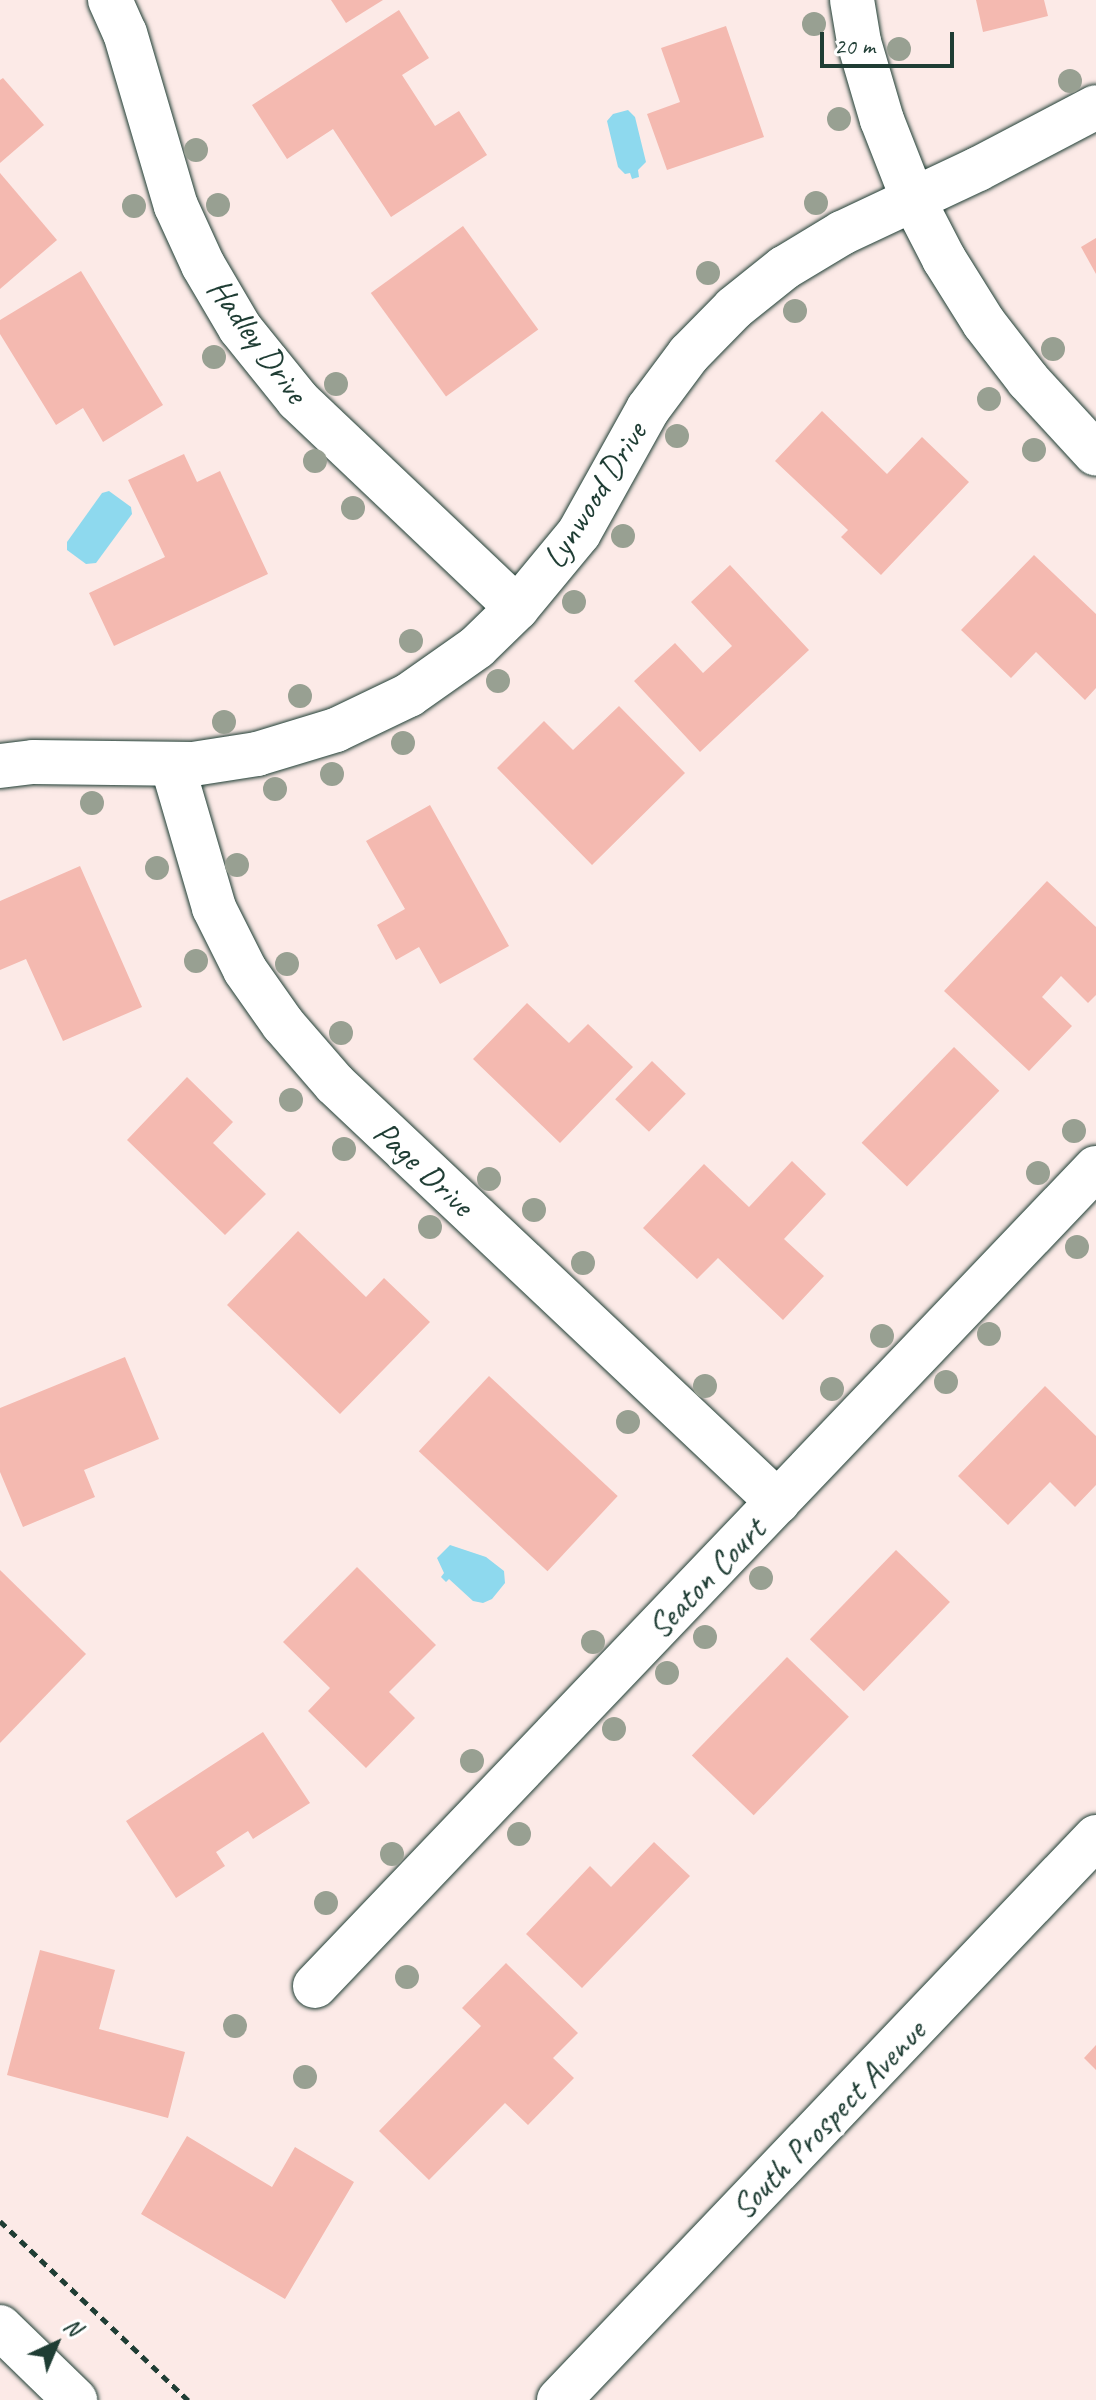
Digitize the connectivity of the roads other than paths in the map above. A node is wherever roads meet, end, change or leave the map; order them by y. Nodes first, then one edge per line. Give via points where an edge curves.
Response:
1 (110, 0) edge
2 (852, 0) edge
3 (1096, 107) edge
4 (913, 199) junction
5 (1096, 454) edge
6 (517, 608) junction
7 (172, 764) junction
8 (0, 766) edge
9 (1096, 1168) edge
10 (778, 1502) junction
11 (1096, 1837) edge
12 (315, 1986) dead end
13 (0, 2327) edge
14 (75, 2400) edge
15 (559, 2400) edge

1 - 6 street, Hadley Drive via 125,33 176,206 240,328 298,400
2 - 4 street via 882,120
3 - 4 street, Lynwood Drive
4 - 5 street via 984,323
4 - 6 street, Lynwood Drive via 784,268 689,354 648,409 579,533
6 - 7 street, Lynwood Drive via 477,647 409,695 336,730 257,754
7 - 8 street, Lynwood Drive
7 - 10 street, Page Drive via 214,908 245,970 283,1024 335,1084
9 - 10 street, Seaton Court
10 - 12 street, Seaton Court
11 - 15 street, South Prospect Avenue
13 - 14 street

